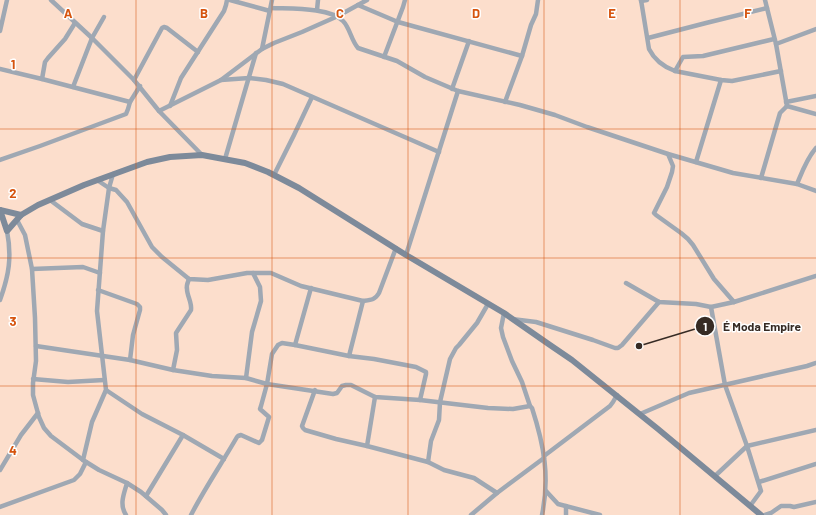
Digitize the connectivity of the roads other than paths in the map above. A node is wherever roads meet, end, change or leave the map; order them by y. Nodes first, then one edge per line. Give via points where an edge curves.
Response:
1 (7, 0) edge
2 (51, 0) edge
3 (226, 0) edge
4 (230, 0) edge
5 (272, 0) edge
6 (318, 0) edge
7 (367, 0) edge
8 (405, 0) edge
9 (538, 0) edge
10 (647, 0) edge
11 (765, 0) edge
12 (641, 1) edge
13 (358, 6) junction
14 (767, 8) junction
15 (270, 9) junction
16 (316, 10) junction
17 (338, 16) junction
18 (104, 17) dead end
19 (398, 22) junction
20 (75, 23) junction
21 (816, 29) edge
22 (0, 30) edge
23 (92, 38) junction
24 (648, 38) junction
25 (469, 41) junction
26 (775, 41) junction
27 (262, 49) junction
28 (198, 52) junction
29 (256, 53) junction
30 (522, 56) junction
31 (384, 57) junction
32 (0, 69) edge
33 (675, 71) junction
34 (781, 71) junction
35 (249, 78) junction
36 (42, 79) junction
37 (134, 80) junction
38 (221, 80) junction
39 (721, 80) junction
40 (140, 86) junction
41 (73, 87) junction
42 (452, 88) junction
43 (458, 91) junction
44 (816, 96) edge
45 (312, 97) junction
46 (130, 102) junction
47 (505, 102) junction
48 (787, 104) junction
49 (170, 106) junction
50 (159, 111) junction
51 (816, 114) edge
52 (816, 148) edge
53 (439, 152) junction
54 (668, 154) junction
55 (202, 155) junction
56 (225, 159) junction
57 (0, 160) edge
58 (696, 162) junction
59 (113, 174) junction
60 (274, 175) junction
61 (761, 178) junction
62 (97, 180) junction
63 (797, 184) junction
64 (109, 188) junction
65 (816, 191) edge
66 (50, 200) junction
67 (0, 210) edge
68 (19, 217) junction
69 (7, 230) junction
70 (103, 231) junction
71 (396, 248) junction
72 (406, 255) junction
73 (32, 269) junction
74 (100, 273) junction
75 (253, 273) junction
76 (816, 276) edge
77 (189, 279) junction
78 (626, 283) dead end
79 (311, 288) junction
80 (98, 290) junction
81 (0, 300) edge
82 (363, 300) junction
83 (659, 302) junction
84 (734, 302) junction
85 (488, 304) junction
86 (711, 307) junction
87 (504, 314) junction
88 (512, 319) junction
89 (295, 345) junction
90 (36, 346) junction
91 (102, 356) junction
92 (349, 356) junction
93 (130, 360) junction
94 (816, 363) edge
95 (173, 370) junction
96 (246, 378) junction
97 (33, 379) junction
98 (104, 380) junction
99 (267, 384) junction
100 (725, 385) junction
101 (106, 390) junction
102 (315, 390) junction
103 (617, 395) junction
104 (374, 397) junction
105 (420, 400) junction
106 (440, 402) junction
107 (530, 406) junction
108 (38, 412) junction
109 (640, 414) junction
110 (816, 431) edge
111 (183, 435) junction
112 (367, 446) junction
113 (747, 446) junction
114 (544, 457) junction
115 (224, 459) junction
116 (85, 461) junction
117 (428, 462) junction
118 (816, 464) edge
119 (0, 470) edge
120 (715, 476) junction
121 (759, 482) junction
122 (127, 483) junction
123 (546, 491) junction
124 (497, 493) junction
125 (146, 496) junction
126 (816, 502) edge
127 (566, 506) junction
128 (750, 506) junction
129 (0, 507) edge
130 (126, 515) edge
131 (166, 515) edge
132 (190, 515) edge
133 (471, 515) edge
134 (542, 515) edge
135 (566, 515) edge
136 (600, 515) edge
137 (761, 515) edge
138 (765, 515) edge

1 - 22 street
2 - 20 street
3 - 28 street via 224,11
4 - 15 street
5 - 15 street
6 - 16 street
7 - 13 street
8 - 19 street
9 - 30 street
10 - 12 street
11 - 14 street
12 - 24 street
13 - 17 street
13 - 19 street
14 - 24 street
14 - 26 street
15 - 16 street
15 - 27 street
16 - 17 street
17 - 27 street
17 - 31 street via 358,48
18 - 23 street
19 - 25 street
19 - 31 street
20 - 23 street
20 - 36 street via 65,40 45,62
21 - 26 street
23 - 37 street
23 - 41 street
24 - 33 street via 651,54 660,63
25 - 30 street
25 - 42 street
26 - 33 street via 703,56 682,57
26 - 34 street
27 - 29 street
28 - 37 street via 164,27
28 - 49 street via 181,78
29 - 35 street
29 - 38 street
30 - 47 street
31 - 42 street
32 - 36 street
33 - 39 street
34 - 39 street via 737,80
34 - 48 street
35 - 38 street
35 - 45 street via 283,84
35 - 56 street
36 - 41 street
37 - 40 street
38 - 49 street
39 - 58 street
40 - 46 street
40 - 50 street
41 - 46 street
42 - 43 street
43 - 47 street
43 - 53 street
44 - 48 street
45 - 53 street
45 - 60 street
46 - 57 street via 126,114
47 - 54 street via 555,115
48 - 51 street
48 - 61 street via 779,117
49 - 50 street
50 - 55 street
52 - 63 street via 806,162
53 - 72 street
54 - 58 street
54 - 84 street via 672,172 654,213 688,239 714,279
55 - 56 street
55 - 59 street via 158,159
56 - 60 street via 245,163
58 - 61 street
59 - 62 street
59 - 64 street
60 - 71 street
61 - 63 street
62 - 64 street
62 - 66 street
63 - 65 street
64 - 70 street
64 - 77 street via 116,190 127,202 152,247
66 - 68 street
66 - 70 street via 82,224
67 - 68 street
67 - 69 street
68 - 69 street
68 - 73 street
69 - 81 street via 9,268
70 - 74 street
71 - 72 street
71 - 82 street via 377,297
72 - 85 street
73 - 74 street via 83,267
73 - 90 street
74 - 80 street
75 - 77 street via 208,280
75 - 79 street via 271,273
75 - 96 street via 260,287 261,301 252,332
76 - 84 street
77 - 95 street via 187,290 191,310 176,333 177,350
78 - 83 street
79 - 82 street
79 - 89 street
80 - 91 street via 97,318
80 - 93 street via 140,307
82 - 92 street
83 - 86 street
83 - 88 street via 618,348 529,320
84 - 86 street
85 - 87 street
85 - 106 street via 450,359
86 - 100 street
87 - 88 street
87 - 107 street via 501,328 503,337
88 - 103 street via 567,356
89 - 92 street
89 - 99 street via 282,343 274,350
90 - 91 street
90 - 97 street
91 - 93 street
91 - 98 street
92 - 105 street via 416,367 426,372
93 - 95 street
94 - 100 street
95 - 96 street
96 - 99 street
97 - 98 street via 68,382
97 - 108 street via 33,395
98 - 101 street
99 - 102 street
99 - 115 street via 260,409 269,417 262,440 259,443 238,436
100 - 109 street via 681,396
100 - 113 street
101 - 111 street via 142,414
101 - 116 street via 92,422
102 - 104 street via 337,393 342,386 351,385
102 - 112 street via 303,428
103 - 109 street
103 - 114 street via 610,406
104 - 105 street
104 - 112 street
105 - 106 street
106 - 107 street via 488,408
106 - 117 street via 439,420 431,442
107 - 114 street via 540,433
108 - 116 street via 44,428 51,436
108 - 119 street
109 - 120 street
110 - 113 street
111 - 115 street
111 - 125 street
112 - 117 street
113 - 120 street
113 - 121 street
114 - 123 street
114 - 124 street
115 - 132 street
116 - 122 street
116 - 129 street via 80,474 74,480
117 - 124 street via 444,470 474,478
118 - 121 street
120 - 128 street
121 - 128 street via 761,491
122 - 125 street
122 - 130 street via 122,504
123 - 127 street via 558,504
123 - 134 street
124 - 133 street
125 - 131 street
126 - 138 street via 794,507 781,506
127 - 135 street
127 - 136 street
128 - 137 street

